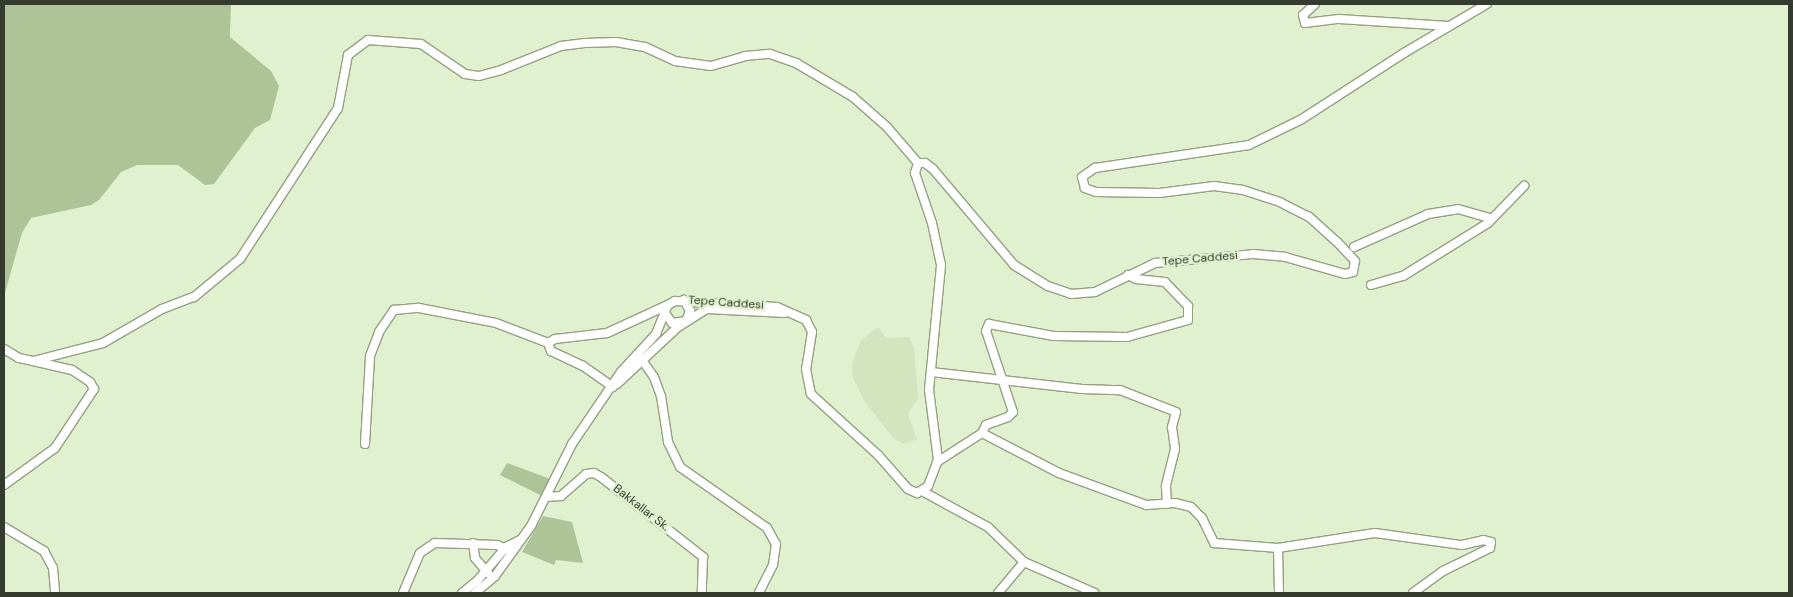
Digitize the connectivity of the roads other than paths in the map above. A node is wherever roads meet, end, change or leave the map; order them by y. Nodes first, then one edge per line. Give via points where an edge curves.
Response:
1 (1315, 4) edge
2 (1487, 4) edge
3 (1449, 26) junction
4 (918, 163) junction
5 (1524, 186) dead end
6 (1492, 219) junction
7 (1354, 247) dead end
8 (1128, 275) junction
9 (1371, 285) dead end
10 (684, 300) junction
11 (667, 309) junction
12 (794, 313) junction
13 (686, 321) junction
14 (548, 343) junction
15 (4, 349) edge
16 (642, 360) junction
17 (33, 361) junction
18 (931, 372) junction
19 (1003, 378) junction
20 (613, 387) junction
21 (982, 433) junction
22 (365, 444) dead end
23 (937, 462) junction
24 (4, 485) edge
25 (922, 491) junction
26 (547, 497) junction
27 (1167, 504) junction
28 (4, 527) edge
29 (473, 543) junction
30 (1278, 548) junction
31 (509, 549) junction
32 (1024, 562) junction
33 (485, 571) junction
34 (495, 576) junction
35 (56, 593) edge
36 (403, 593) edge
37 (462, 593) edge
38 (475, 593) edge
39 (702, 593) edge
40 (759, 593) edge
41 (998, 593) edge
42 (1094, 593) edge
43 (1279, 593) edge
44 (1412, 593) edge

1 - 3 street via 1303,15 1305,23 1339,19
2 - 3 street, Tepe Caddesi
3 - 8 street, Tepe Caddesi via 1302,119 1249,145 1104,166 1088,170 1082,177 1085,188 1096,192 1159,193 1214,186 1243,190 1280,202 1310,217 1337,242 1355,261 1353,272 1345,274 1310,262 1253,254 1155,263
4 - 8 street, Tepe Caddesi via 925,163 933,169 1005,256 1035,279 1077,295 1095,292
4 - 17 street, Tepe Caddesi via 873,113 853,97 796,63 770,54 745,56 710,66 674,61 645,47 616,42 585,43 561,46 479,76 465,74 421,44 368,40 348,55 338,108 240,259 194,297 162,309 103,343
4 - 18 street via 915,173 932,223 941,265
5 - 6 street
6 - 7 street via 1458,209 1428,214
6 - 9 street via 1403,276
8 - 19 street via 1165,282 1188,306 1188,320 1127,337 1054,336 989,324 986,331
10 - 11 street, Tepe Caddesi
10 - 12 street, Tepe Caddesi via 777,307
10 - 13 street via 690,311
11 - 13 street via 672,323
11 - 14 street via 607,333 555,339
11 - 20 street, Tepe Caddesi via 656,334 621,372
12 - 13 street, Tepe Caddesi via 715,308
12 - 25 street, Tepe Caddesi via 806,320 812,332 806,369 811,394 878,455 908,489
13 - 16 street, Tepe Caddesi
14 - 20 street via 551,351 583,366
14 - 22 street via 496,323 419,308 394,310 379,332 370,356
15 - 17 street via 19,358
16 - 20 street, Tepe Caddesi
16 - 40 street via 654,377 661,396 668,442 680,467 768,528 776,544 773,565
17 - 24 street via 72,370 90,382 94,389 55,448
18 - 19 street
18 - 23 street via 930,406
19 - 21 street via 1013,412 986,425
19 - 27 street via 1082,389 1120,390 1176,412 1172,427 1176,449 1166,486
20 - 26 street, Tepe Caddesi via 572,444
21 - 23 street
21 - 27 street via 1064,475 1146,505
23 - 25 street via 932,480
25 - 32 street, Tepe Caddesi via 988,527
26 - 31 street, Tepe Caddesi via 520,540
26 - 39 street, Bakkallar Sk. via 561,496 586,474 594,473 601,477 703,557
27 - 30 street via 1183,504 1198,512 1214,543
28 - 35 street via 44,551 49,558
29 - 31 street
29 - 33 street via 475,558
29 - 36 street via 435,543 420,553
30 - 43 street
30 - 44 street via 1375,533 1462,545 1483,540 1491,542 1490,548 1443,571
31 - 33 street
31 - 34 street
32 - 41 street
32 - 42 street
33 - 34 street
33 - 37 street
34 - 38 street

